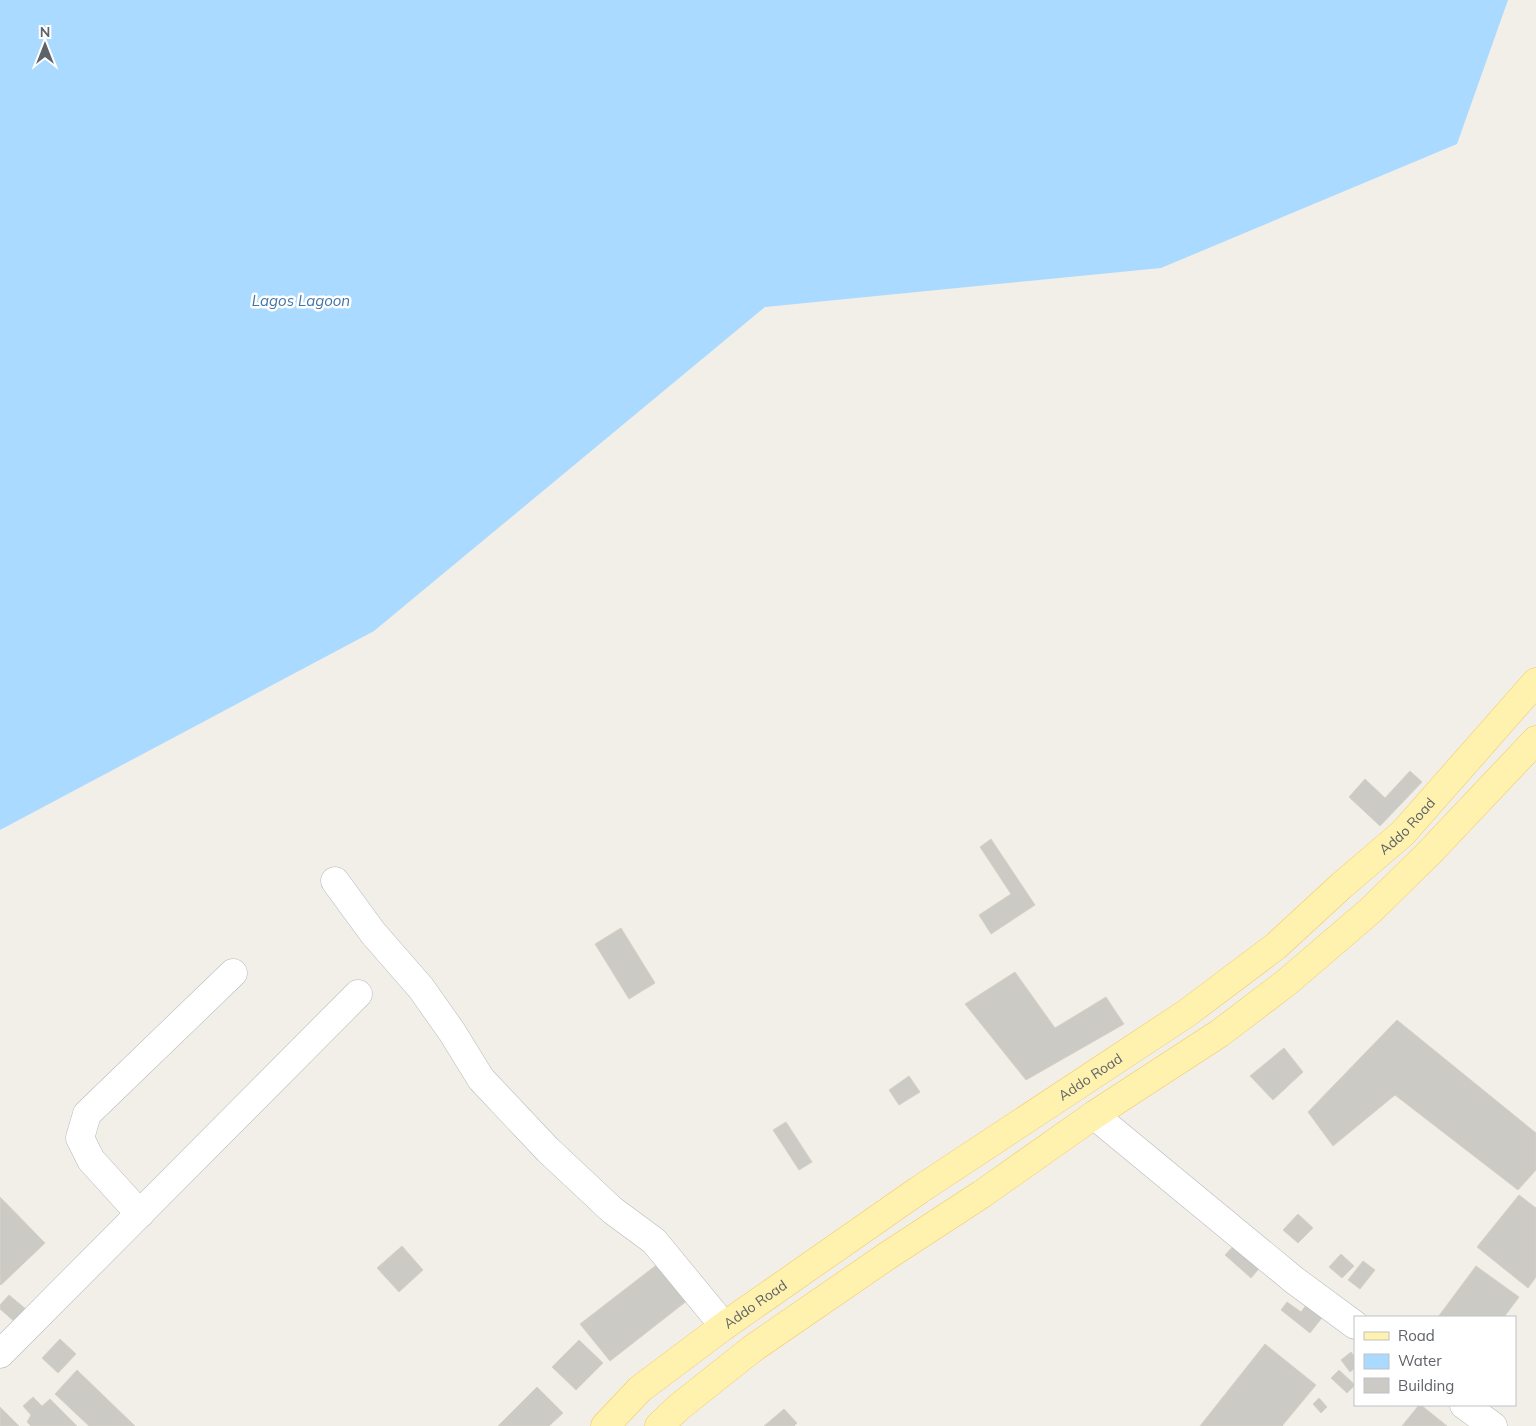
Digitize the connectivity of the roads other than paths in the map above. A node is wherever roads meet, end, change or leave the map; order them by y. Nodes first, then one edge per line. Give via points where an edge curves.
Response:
1 (1536, 682) edge
2 (1536, 740) edge
3 (335, 881) dead end
4 (233, 974) dead end
5 (358, 994) dead end
6 (1094, 1115) junction
7 (140, 1214) junction
8 (1354, 1324) edge
9 (724, 1326) junction
10 (0, 1354) edge
11 (1465, 1406) edge
12 (605, 1426) edge
13 (659, 1426) edge
14 (1493, 1426) edge

1 - 9 main road, Addo Road via 1403,833 1276,946 1187,1012 920,1190
2 - 6 main road via 1371,910 1294,976 1220,1033
3 - 9 street via 373,933 421,988 481,1079 548,1150 612,1210 654,1241
4 - 7 street via 87,1114 80,1138 91,1160
5 - 7 street
6 - 8 street via 1294,1280
6 - 13 main road via 752,1349
7 - 10 street
9 - 12 main road, Addo Road via 640,1389
11 - 14 street

